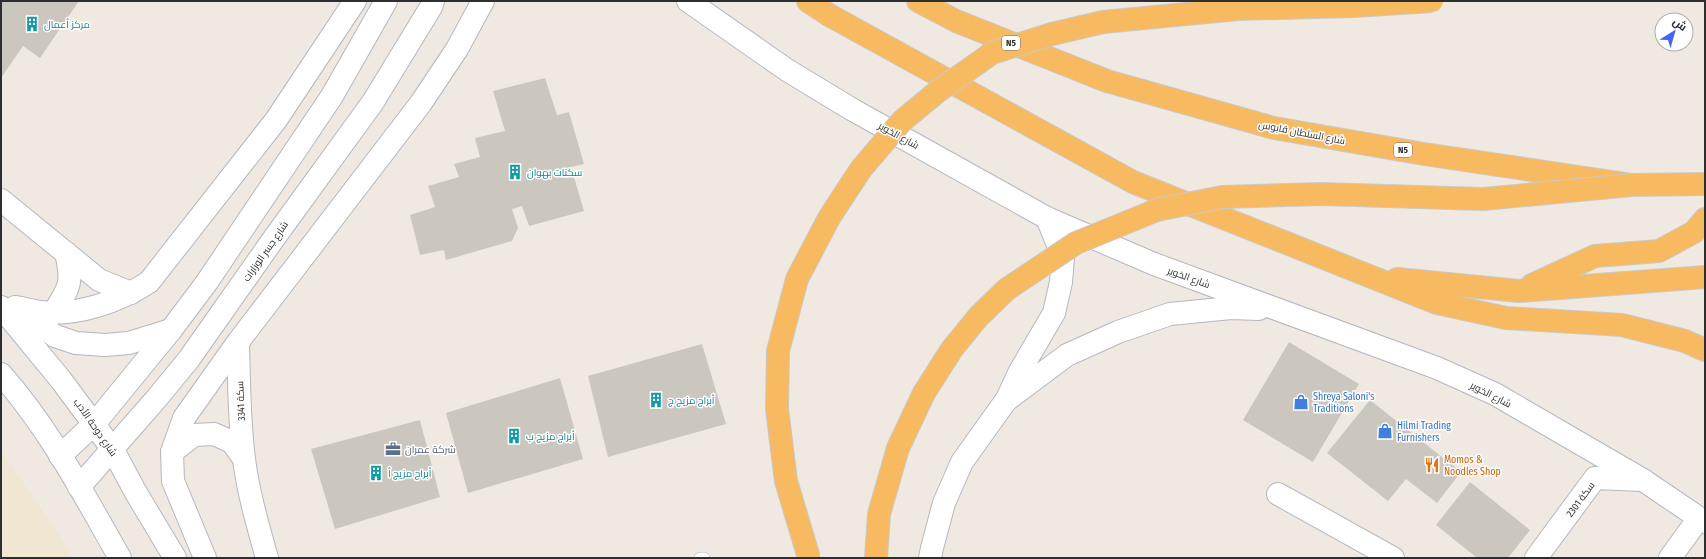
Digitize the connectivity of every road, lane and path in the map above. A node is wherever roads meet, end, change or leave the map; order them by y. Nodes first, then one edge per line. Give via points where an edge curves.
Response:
1 (355, 1) edge
2 (386, 1) edge
3 (483, 1) edge
4 (688, 1) edge
5 (808, 1) edge
6 (918, 1) edge
7 (1432, 1) edge
8 (432, 4) edge
9 (1705, 184) edge
10 (1632, 185) junction
11 (1, 200) edge
12 (1047, 218) junction
13 (1705, 219) edge
14 (66, 253) junction
15 (1372, 277) junction
16 (1705, 277) edge
17 (1519, 291) junction
18 (131, 294) junction
19 (6, 303) edge
20 (1279, 310) junction
21 (54, 312) junction
22 (171, 330) junction
23 (238, 342) junction
24 (1705, 350) edge
25 (1, 374) edge
26 (1007, 399) junction
27 (95, 423) junction
28 (113, 450) junction
29 (172, 452) junction
30 (60, 456) junction
31 (244, 459) junction
32 (1643, 480) junction
33 (79, 487) junction
34 (1278, 494) dead end
35 (1702, 520) edge
36 (1672, 557) edge
37 (120, 558) edge
38 (175, 558) edge
39 (205, 558) edge
40 (267, 558) edge
41 (700, 558) edge
42 (704, 558) edge
43 (809, 558) edge
44 (876, 558) edge
45 (930, 558) edge
46 (1393, 558) edge
47 (1536, 558) edge

1 - 18 main road via 276,120 149,282
2 - 22 main road via 332,96
3 - 23 main road via 457,49 421,103
4 - 12 main road, شارع الخوير via 787,70 853,110
5 - 15 highway via 829,15 1133,182
6 - 10 highway, شارع السلطان قابوس / N5, bridge via 956,21 1107,80 1274,128 1424,154
7 - 43 highway, bridge via 1238,9 1103,22 1052,34 992,53 937,92 902,121 862,169 829,218 797,278 778,351 777,409 786,481
8 - 28 main road, شارع جسر الوزارات via 373,102 189,359
9 - 10 highway, شارع السلطان قابوس / N5
10 - 44 highway, bridge via 1483,199 1322,194 1222,197 1157,210 1076,243 1007,289 979,316 952,349 924,393 898,448 879,514
11 - 14 main road
12 - 20 main road, شارع الخوير via 1154,264
12 - 26 main road via 1063,257 1061,282 1054,313 1020,371
13 - 17 highway via 1694,232 1659,251 1595,256
14 - 18 main road via 99,280
14 - 21 main road via 71,273 66,294
15 - 17 highway
15 - 24 highway via 1437,303 1506,318 1622,325 1685,341
16 - 17 highway
18 - 21 main road via 90,308
19 - 21 main road via 40,312
19 - 22 main road via 55,336 76,343 129,343
19 - 27 main road, شارع دوحة الأدب
20 - 26 main road via 1231,308 1170,314 1118,332 1067,355
20 - 32 main road, شارع الخوير via 1437,368 1495,394
22 - 27 main road
23 - 29 main road via 184,418
23 - 31 main road, سكة 3341
25 - 30 main road via 29,409
26 - 45 main road via 962,462 944,503
27 - 28 main road, شارع دوحة الأدب
27 - 30 main road
28 - 33 main road, شارع جسر الوزارات
28 - 38 main road, شارع دوحة الأدب
29 - 31 main road, سكة 3341 via 194,435 214,434 232,442
29 - 39 main road via 173,481
30 - 33 main road
31 - 40 main road, سكة 3341
32 - 35 main road, شارع الخوير
32 - 47 main road, سكة 2301 via 1595,478
33 - 37 main road
34 - 46 main road
35 - 36 main road
41 - 42 lane

